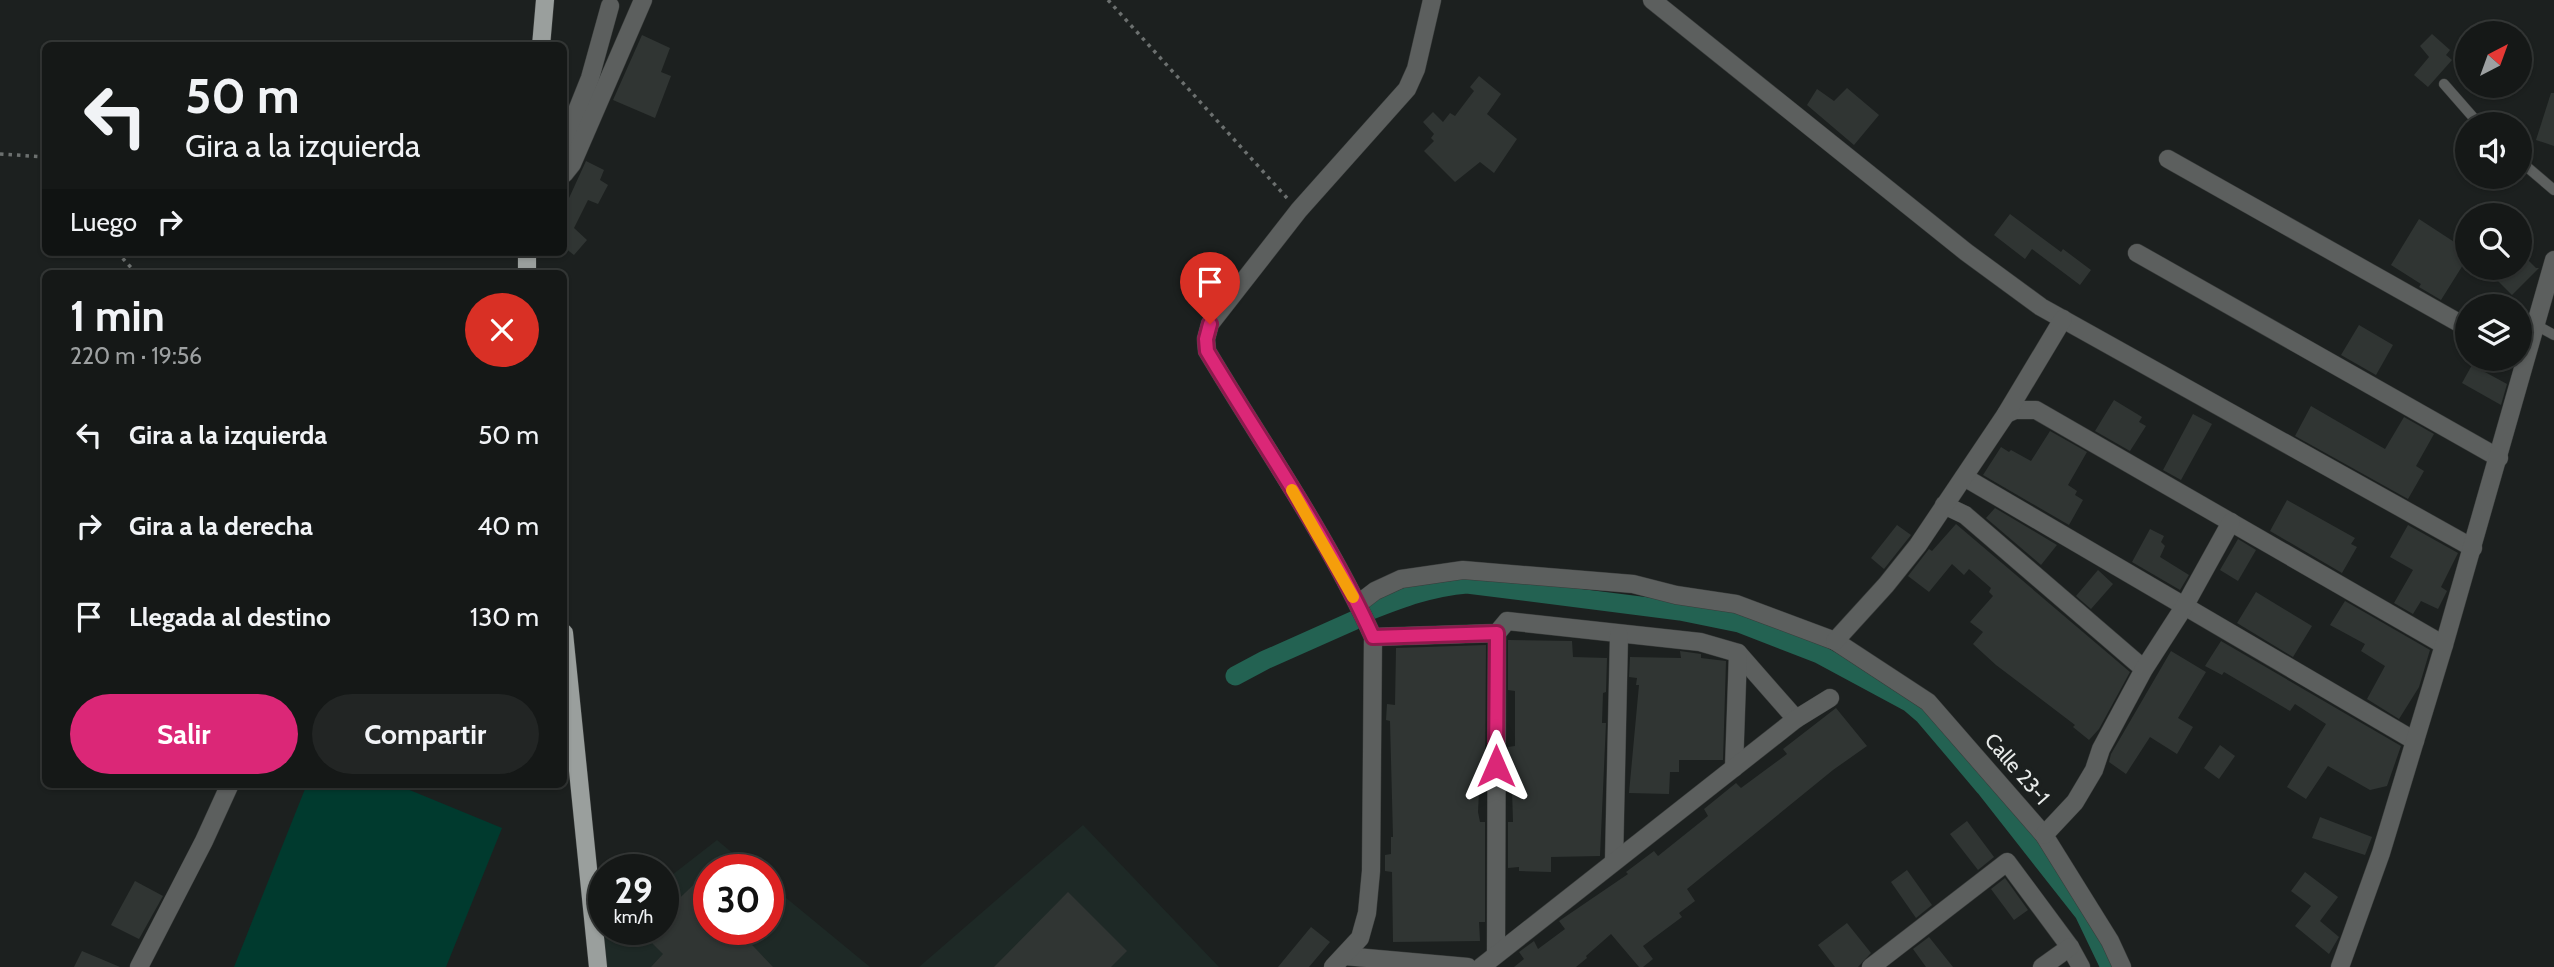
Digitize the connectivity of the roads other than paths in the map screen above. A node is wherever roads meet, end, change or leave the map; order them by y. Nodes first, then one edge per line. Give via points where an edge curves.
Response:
1 (545, 0) edge
2 (643, 0) edge
3 (1432, 0) edge
4 (1652, 0) edge
5 (610, 6) dead end
6 (541, 42) edge
7 (2444, 84) dead end
8 (2468, 112) edge
9 (567, 136) edge
10 (2168, 159) dead end
11 (567, 170) edge
12 (2532, 171) edge
13 (2554, 190) edge
14 (2137, 253) dead end
15 (2554, 260) edge
16 (2063, 319) junction
17 (2455, 321) edge
18 (2536, 325) junction
19 (2532, 335) edge
20 (2554, 335) edge
21 (2520, 371) edge
22 (2006, 414) junction
23 (2499, 458) junction
24 (1964, 477) junction
25 (1944, 505) junction
26 (2231, 522) junction
27 (2473, 548) junction
28 (1358, 604) junction
29 (2184, 607) junction
30 (1497, 633) junction
31 (1619, 635) junction
32 (1373, 637) junction
33 (1835, 642) junction
34 (2444, 645) junction
35 (1738, 653) junction
36 (2144, 669) junction
37 (1830, 698) dead end
38 (567, 704) edge
39 (1796, 719) junction
40 (2415, 741) junction
41 (1734, 768) junction
42 (228, 788) edge
43 (2044, 835) junction
44 (1614, 861) junction
45 (2070, 947) junction
46 (1496, 954) junction
47 (1339, 962) edge
48 (1406, 965) edge
49 (139, 967) edge
50 (598, 967) edge
51 (1468, 967) edge
52 (1480, 967) edge
53 (1871, 967) edge
54 (2042, 967) edge
55 (2081, 967) edge
56 (2122, 967) edge
57 (2340, 967) edge

1 - 6 main road
2 - 11 street
3 - 28 street via 1416,69 1406,89 1298,210 1210,324 1206,339 1207,351
4 - 16 street via 1966,252
5 - 9 street via 590,78
7 - 8 lane
10 - 17 street
12 - 13 lane
14 - 23 street
15 - 18 street
16 - 22 street
16 - 27 street
18 - 19 street
18 - 20 lane
21 - 23 street
22 - 24 street
22 - 26 street via 2036,410
23 - 27 street
24 - 25 street
24 - 29 street
25 - 33 street via 1918,545
25 - 36 street via 1965,515
26 - 29 street
26 - 34 street
27 - 34 street
28 - 32 street
28 - 33 street, Calle 23-1 via 1401,579 1475,570 1633,584 1736,604
29 - 36 street
29 - 40 street
30 - 31 street via 1507,621
30 - 32 street
30 - 46 street
31 - 35 street via 1700,642
31 - 44 street
32 - 47 street via 1367,913 1360,938
33 - 43 street, Calle 23-1 via 1928,702
34 - 40 street
35 - 39 street
35 - 41 street
36 - 43 street via 2075,802
37 - 39 street
38 - 50 main road
39 - 41 street
40 - 57 street
41 - 44 street
42 - 49 street
43 - 56 street, Calle 23-1
44 - 46 street
45 - 53 street via 2007,862
45 - 54 street
45 - 55 street
46 - 52 street
47 - 48 street
48 - 51 street

